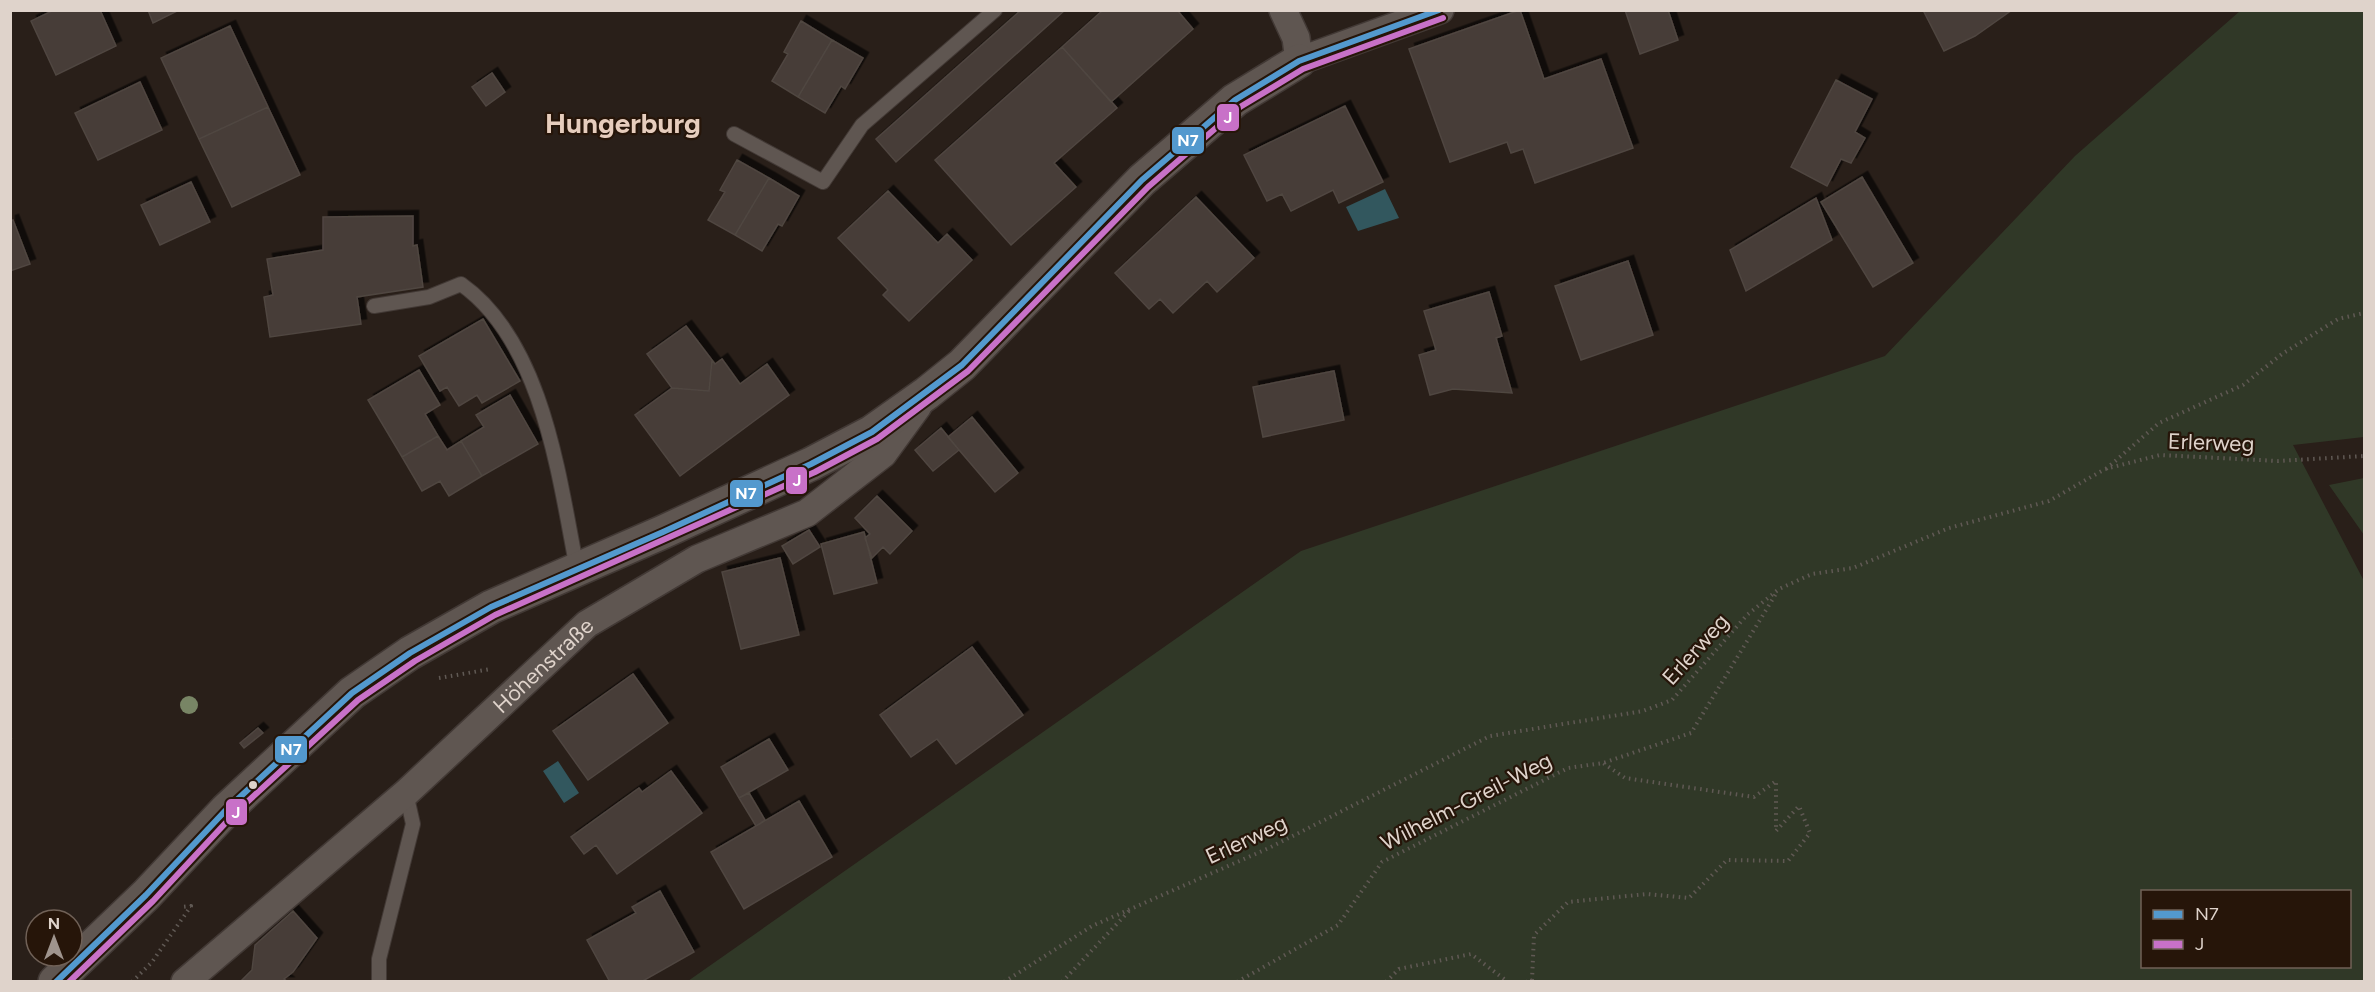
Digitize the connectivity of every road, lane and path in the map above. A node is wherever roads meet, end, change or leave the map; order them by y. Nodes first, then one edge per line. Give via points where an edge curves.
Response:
1 (996, 10) edge
2 (1283, 10) edge
3 (1440, 10) edge
4 (1299, 61) junction
5 (734, 134) dead end
6 (374, 306) dead end
7 (2364, 313) edge
8 (927, 393) junction
9 (2364, 456) edge
10 (2105, 469) junction
11 (577, 569) junction
12 (1779, 589) junction
13 (492, 668) dead end
14 (434, 679) dead end
15 (1603, 763) junction
16 (406, 793) junction
17 (146, 895) junction
18 (1133, 907) junction
19 (55, 981) edge
20 (132, 981) edge
21 (185, 981) edge
22 (379, 981) edge
23 (1004, 981) edge
24 (1062, 981) edge
25 (1237, 981) edge
26 (1386, 981) edge
27 (1508, 981) edge
28 (1526, 981) edge

1 - 5 lane via 862,125 823,182
2 - 4 street via 1296,38
3 - 4 street, Höhenstraße
4 - 8 street, Höhenstraße via 1234,100 1142,180 986,341
6 - 11 lane via 429,297 461,284 478,297 520,356 540,404 560,478
7 - 10 path via 2338,319 2282,354 2243,385 2159,423
8 - 11 street, Höhenstraße via 872,432 818,460
8 - 16 street, Höhenstraße via 883,454 807,513 697,559 587,624
9 - 10 path, Erlerweg via 2278,461 2160,455
10 - 12 path, Erlerweg via 2049,501 1949,528 1853,568 1812,574
11 - 17 street, Höhenstraße via 449,629 352,693 226,810
12 - 15 path, Wilhelm-Greil-Weg via 1691,733
12 - 18 path, Erlerweg via 1747,615 1672,700 1643,711 1490,736 1269,848
13 - 14 path
15 - 25 path, Wilhelm-Greil-Weg via 1568,768 1382,862 1338,925
15 - 28 path via 1625,778 1754,797 1776,781 1776,831 1799,806 1810,833 1788,861 1727,860 1689,898 1647,894 1568,902 1534,935 1532,980
16 - 21 street, Höhenstraße
16 - 22 lane via 413,824 379,959
17 - 19 street, Höhenstraße
17 - 20 path via 162,907 191,906 152,962
18 - 23 path, Erlerweg via 1092,926
18 - 24 path
26 - 27 path via 1399,969 1471,954

